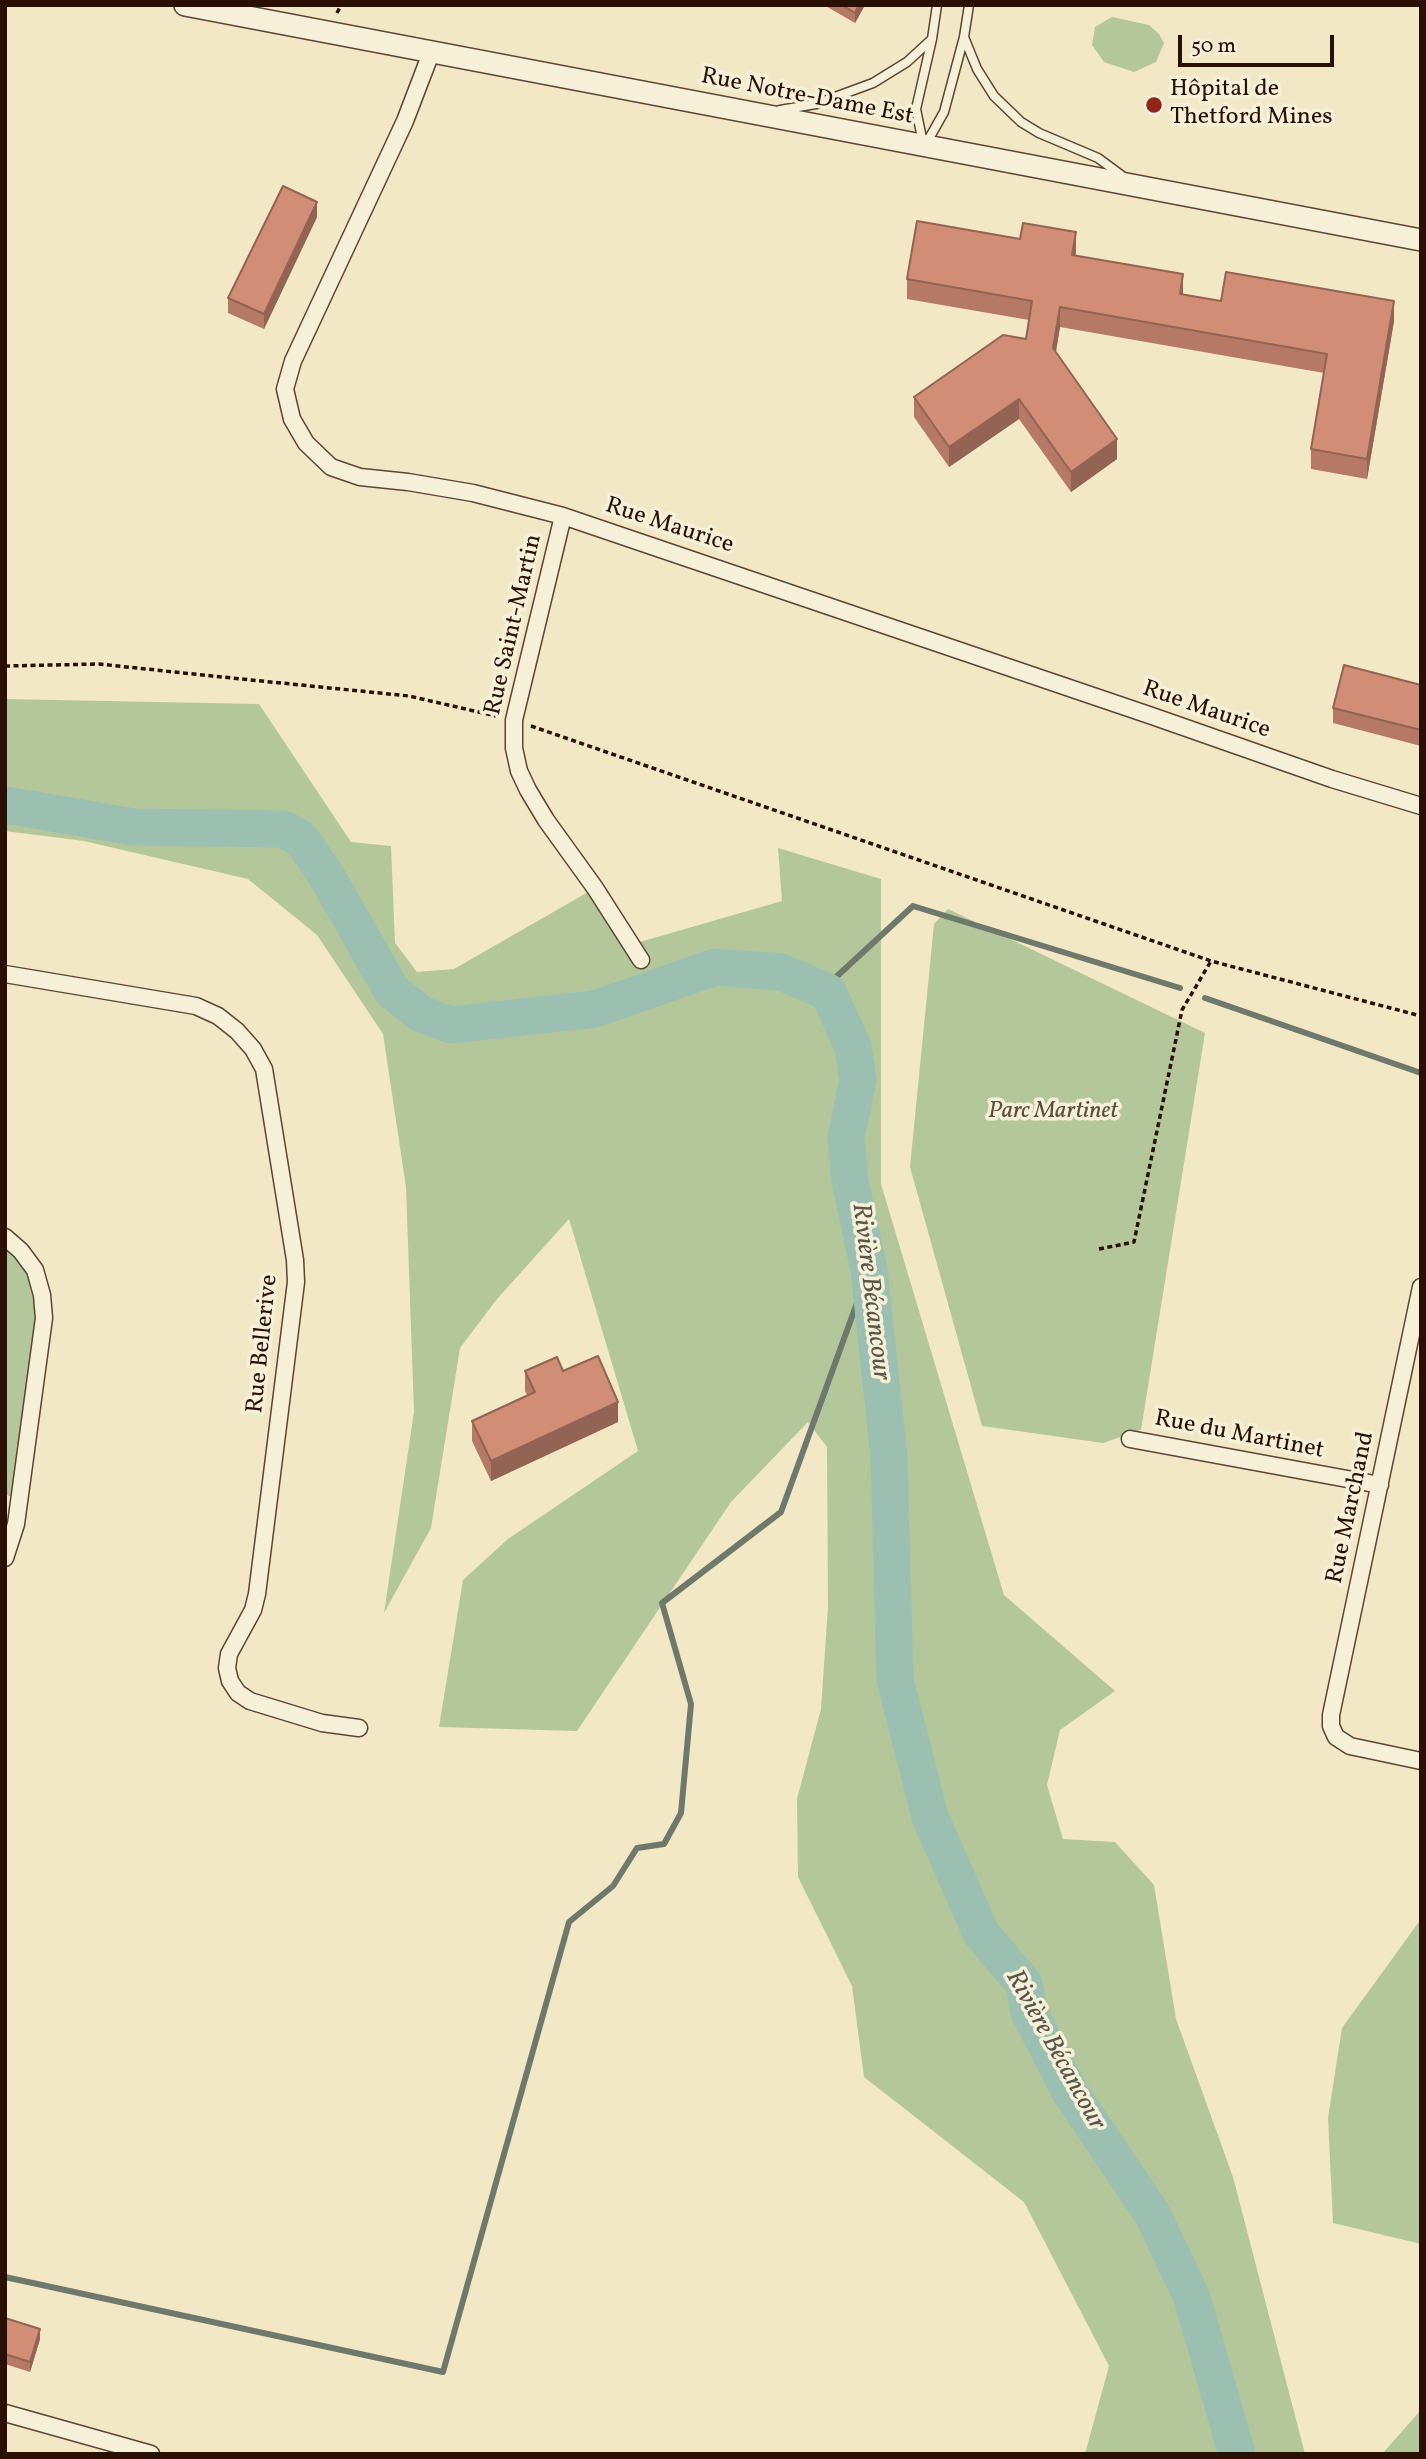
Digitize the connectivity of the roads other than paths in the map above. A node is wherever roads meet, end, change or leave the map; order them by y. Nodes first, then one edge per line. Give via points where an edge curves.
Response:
1 (185, 5) edge
2 (937, 5) edge
3 (969, 5) edge
4 (233, 10) edge
5 (964, 37) junction
6 (932, 39) junction
7 (431, 53) junction
8 (748, 113) junction
9 (924, 146) junction
10 (1133, 183) junction
11 (1421, 240) edge
12 (563, 516) junction
13 (1421, 806) edge
14 (641, 960) dead end
15 (5, 974) edge
16 (5, 1237) edge
17 (1421, 1287) edge
18 (1130, 1439) dead end
19 (1380, 1485) junction
20 (5, 1558) edge
21 (359, 1728) dead end
22 (1421, 1762) edge
23 (5, 2413) edge
24 (150, 2454) edge

1 - 4 street, Rue Notre-Dame Est
2 - 6 lane
3 - 5 lane
4 - 7 street, Rue Notre-Dame Est
5 - 9 lane via 944,112
5 - 10 lane via 994,96 1021,122 1098,158
6 - 8 lane via 873,83 806,106
6 - 9 lane via 916,109
7 - 8 street, Rue Notre-Dame Est
7 - 12 street, Rue Maurice via 405,121 293,361 285,389 292,419 306,443 331,467 360,477 473,493
8 - 9 street, Rue Notre-Dame Est
9 - 10 street, Rue Notre-Dame Est
10 - 11 street, Rue Notre-Dame Est
12 - 13 street, Rue Maurice
12 - 14 street, Rue Saint-Martin via 514,720 514,748 528,790
15 - 21 street, Rue Bellerive via 196,1006 237,1031 264,1069 296,1282 257,1594 229,1654 228,1668 230,1681 250,1701 322,1723
16 - 20 street via 35,1270 44,1318 16,1524
17 - 19 street, Rue Marchand
18 - 19 street, Rue du Martinet
19 - 22 street, Rue Marchand via 1331,1726 1336,1737 1350,1746
23 - 24 street

